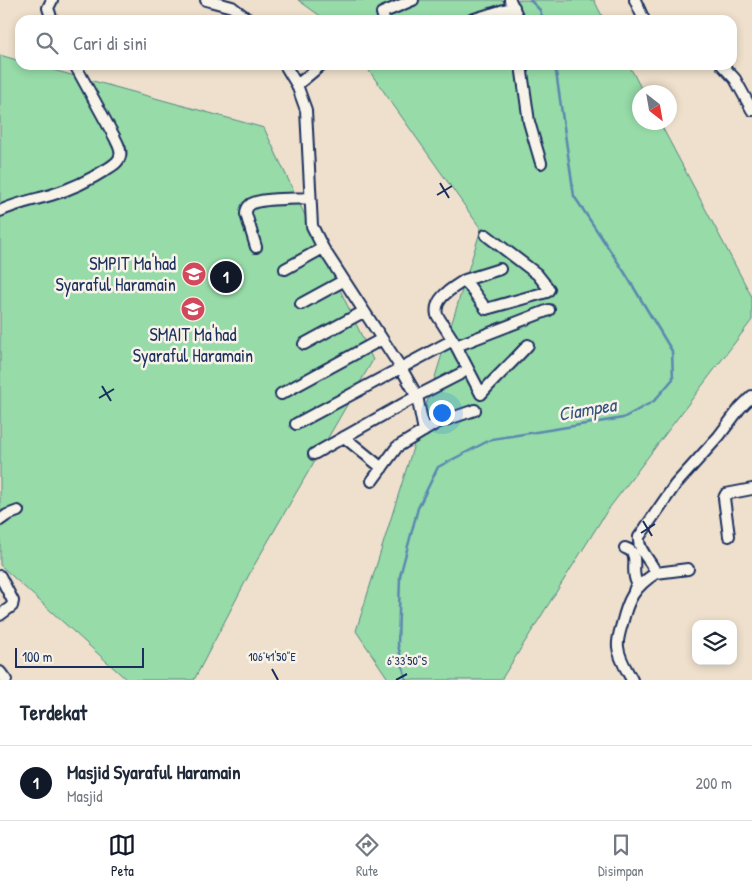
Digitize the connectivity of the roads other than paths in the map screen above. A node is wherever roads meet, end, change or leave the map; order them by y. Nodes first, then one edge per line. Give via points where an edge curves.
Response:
1 (52, 0) edge
2 (206, 0) edge
3 (413, 0) edge
4 (635, 0) edge
5 (512, 3) edge
6 (50, 15) edge
7 (242, 15) edge
8 (385, 15) edge
9 (483, 15) edge
10 (517, 15) edge
11 (642, 15) edge
12 (78, 70) edge
13 (288, 70) edge
14 (315, 70) edge
15 (521, 70) edge
16 (727, 70) edge
17 (297, 85) junction
18 (752, 110) edge
19 (540, 163) dead end
20 (310, 198) junction
21 (0, 211) edge
22 (486, 235) dead end
23 (256, 247) dead end
24 (323, 248) junction
25 (285, 269) dead end
26 (500, 269) dead end
27 (343, 280) junction
28 (465, 280) junction
29 (301, 304) dead end
30 (549, 310) dead end
31 (363, 312) junction
32 (382, 339) junction
33 (455, 343) junction
34 (304, 344) dead end
35 (528, 345) dead end
36 (400, 368) junction
37 (462, 373) dead end
38 (281, 394) dead end
39 (417, 396) junction
40 (752, 396) edge
41 (475, 410) dead end
42 (296, 424) dead end
43 (424, 431) junction
44 (344, 437) junction
45 (314, 454) dead end
46 (382, 468) junction
47 (372, 481) dead end
48 (752, 489) edge
49 (18, 511) dead end
50 (0, 520) edge
51 (728, 536) dead end
52 (625, 548) dead end
53 (688, 569) dead end
54 (656, 573) junction
55 (0, 576) edge
56 (634, 592) junction
57 (0, 614) edge
58 (0, 672) edge
59 (6, 680) edge
60 (632, 680) edge

1 - 6 street via 48,8
2 - 7 street via 232,7
3 - 8 street
4 - 11 street
5 - 9 street
5 - 10 street
12 - 21 street via 115,138 120,150 118,160 97,175 69,188
13 - 17 street
14 - 17 street
15 - 19 street
16 - 18 street
17 - 20 street via 306,110
20 - 23 street via 260,201 249,205 246,214
20 - 24 street via 312,226
22 - 28 street via 537,274 549,289 486,309
24 - 25 street
24 - 27 street
26 - 28 street
27 - 29 street
27 - 31 street
28 - 33 street via 446,293 436,311
30 - 33 street
31 - 32 street
31 - 34 street
32 - 36 street
32 - 38 street
33 - 35 street via 481,394
33 - 36 street
36 - 39 street
36 - 42 street
37 - 39 street
39 - 43 street
39 - 44 street
40 - 54 street via 675,485 639,537 639,545
41 - 43 street
43 - 46 street via 397,447
44 - 45 street
44 - 46 street
46 - 47 street
48 - 51 street via 726,494
49 - 50 street
52 - 56 street via 634,554 633,574 637,583
53 - 54 street
54 - 56 street
55 - 57 street via 13,604
56 - 60 street via 628,601 618,645
58 - 59 street

